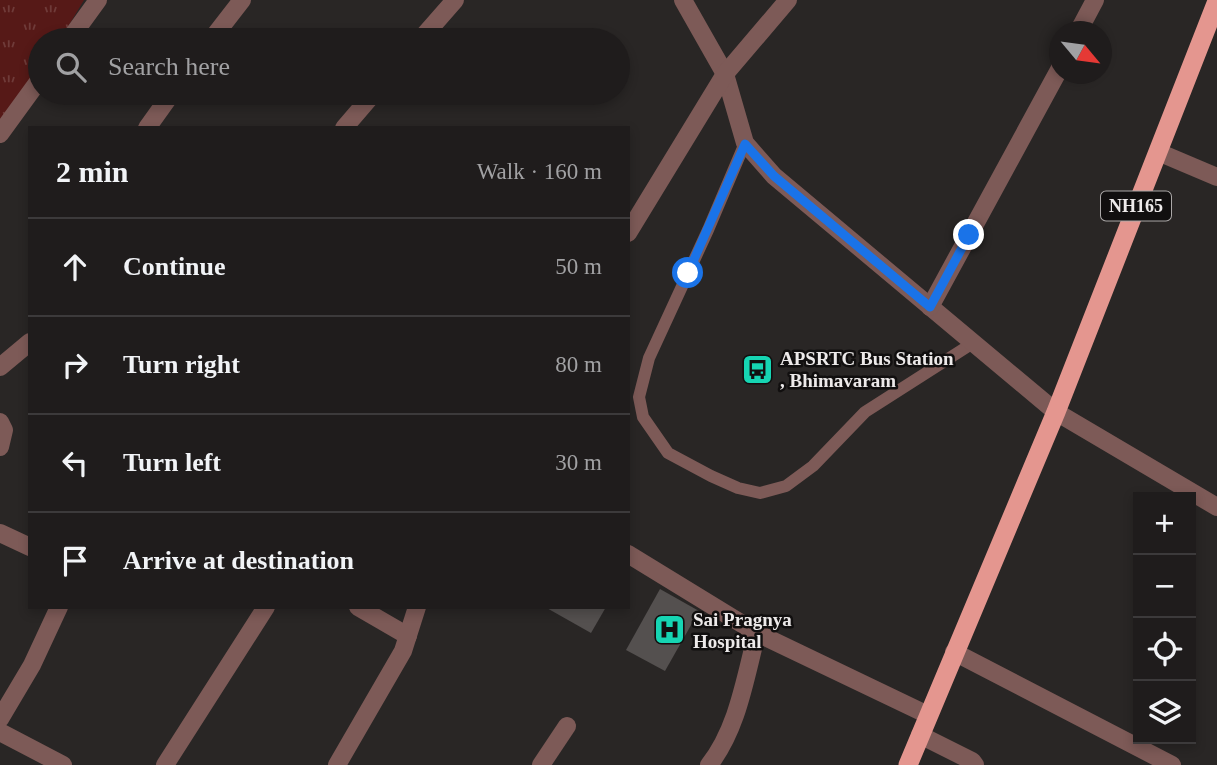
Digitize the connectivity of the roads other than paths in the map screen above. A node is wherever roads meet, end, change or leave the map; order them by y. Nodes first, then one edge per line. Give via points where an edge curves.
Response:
1 (98, 0) edge
2 (242, 0) edge
3 (455, 0) edge
4 (683, 0) edge
5 (788, 0) edge
6 (1095, 0) edge
7 (1217, 1) edge
8 (1084, 21) edge
9 (78, 28) edge
10 (220, 28) edge
11 (430, 28) edge
12 (725, 74) junction
13 (1050, 84) edge
14 (28, 96) edge
15 (163, 105) edge
16 (364, 105) edge
17 (148, 126) edge
18 (346, 126) edge
19 (0, 134) edge
20 (745, 144) junction
21 (1158, 152) junction
22 (1217, 177) edge
23 (630, 230) edge
24 (930, 307) junction
25 (973, 343) junction
26 (28, 344) edge
27 (0, 367) edge
28 (1056, 412) junction
29 (0, 422) edge
30 (0, 447) edge
31 (1217, 507) edge
32 (0, 533) edge
33 (28, 546) edge
34 (630, 555) edge
35 (58, 609) edge
36 (265, 609) edge
37 (361, 609) edge
38 (416, 609) edge
39 (757, 633) junction
40 (408, 636) junction
41 (954, 652) junction
42 (928, 715) junction
43 (0, 719) edge
44 (567, 726) dead end
45 (0, 732) edge
46 (911, 754) edge
47 (64, 765) edge
48 (165, 765) edge
49 (337, 765) edge
50 (541, 765) edge
51 (709, 765) edge
52 (975, 765) edge
53 (1172, 765) edge

1 - 9 street
2 - 10 street
3 - 11 street
4 - 12 street
5 - 12 street
6 - 8 street
7 - 21 highway, NH165
12 - 20 street
12 - 23 street
13 - 24 street
14 - 19 street
15 - 17 street
16 - 18 street
20 - 24 street via 774,176
20 - 25 lane via 649,358 639,397 643,417 668,453 738,488 760,493 786,486 813,466 865,412
21 - 22 street
21 - 28 highway, NH165
24 - 25 street
25 - 28 street
26 - 27 street
28 - 31 street
28 - 41 highway, NH165
29 - 30 street via 4,430
32 - 33 street
34 - 39 street
35 - 43 street
36 - 48 street
37 - 40 street
38 - 40 street
39 - 42 street
39 - 51 street via 734,722
40 - 49 street
41 - 42 highway, NH165
41 - 53 street
42 - 46 highway, NH165
44 - 50 street
45 - 47 street
46 - 52 street

